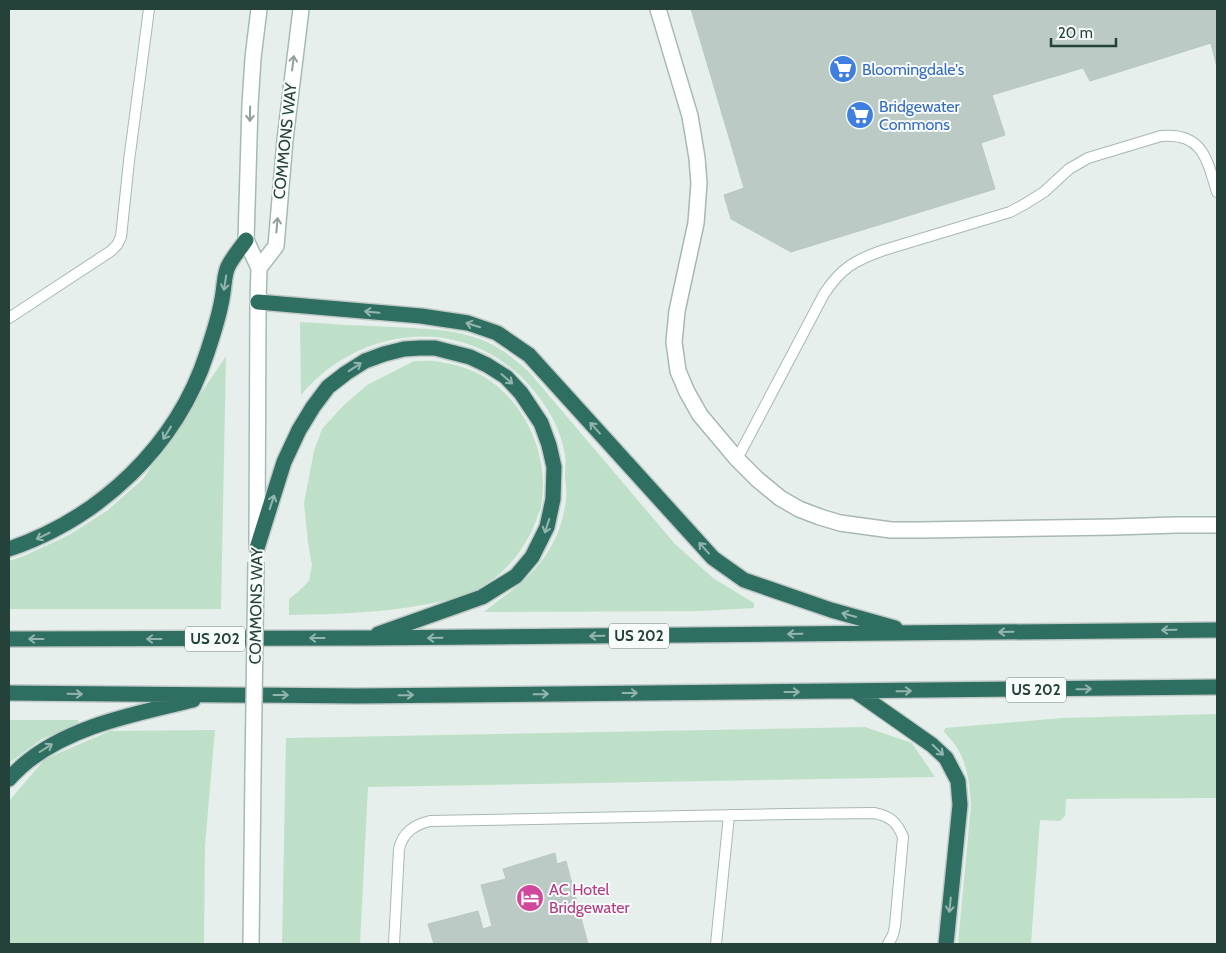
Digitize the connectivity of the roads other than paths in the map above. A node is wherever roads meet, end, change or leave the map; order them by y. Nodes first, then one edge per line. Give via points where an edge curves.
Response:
1 (149, 9) edge
2 (260, 9) edge
3 (301, 9) edge
4 (658, 9) edge
5 (1217, 192) edge
6 (246, 240) junction
7 (259, 268) junction
8 (258, 302) junction
9 (9, 318) edge
10 (737, 459) junction
11 (1217, 525) edge
12 (9, 549) edge
13 (256, 555) junction
14 (1217, 630) edge
15 (913, 633) junction
16 (9, 638) edge
17 (366, 638) junction
18 (1217, 687) edge
19 (855, 692) junction
20 (9, 693) edge
21 (214, 695) junction
22 (9, 779) edge
23 (728, 815) junction
24 (250, 944) edge
25 (394, 944) edge
26 (716, 944) edge
27 (888, 944) edge
28 (946, 944) edge

1 - 9 lane via 121,236 117,245
2 -> 6 street, COMMONS WAY via 250,105
7 -> 3 street, COMMONS WAY via 276,246 284,140
4 - 10 street via 690,116 700,183 696,223 677,311 674,342 678,371 700,415
5 - 10 lane via 1205,155 1197,145 1182,137 1161,136 1088,158 1069,169 1044,192 1010,212 865,256 843,271 824,294
6 - 7 street, COMMONS WAY
6 -> 12 highway via 228,267 222,300 200,374 161,442 128,478 80,515 32,541
7 - 8 street, COMMONS WAY
8 - 13 street, COMMONS WAY
15 -> 8 highway via 831,610 744,580 713,558 529,355 497,334 468,323 421,316
10 - 11 street via 757,480 799,509 859,526 920,530
13 -> 17 highway via 284,462 299,430 328,387 346,373 384,354 404,349 436,348 470,357 506,377 521,392 541,422 554,467 553,499 547,527 532,557 516,576 482,597
13 - 24 street, COMMONS WAY, bridge
14 -> 15 highway, US 202
15 -> 17 highway, US 202
17 -> 16 highway, US 202
19 -> 18 highway, US 202
21 -> 19 highway, US 202
19 -> 28 highway via 932,745 946,758 958,781 960,806
20 -> 21 highway, US 202
22 -> 21 highway via 50,745 100,724
23 - 25 lane via 419,824 400,842
23 - 26 lane
23 - 27 lane via 874,813 895,822 903,844 895,926

